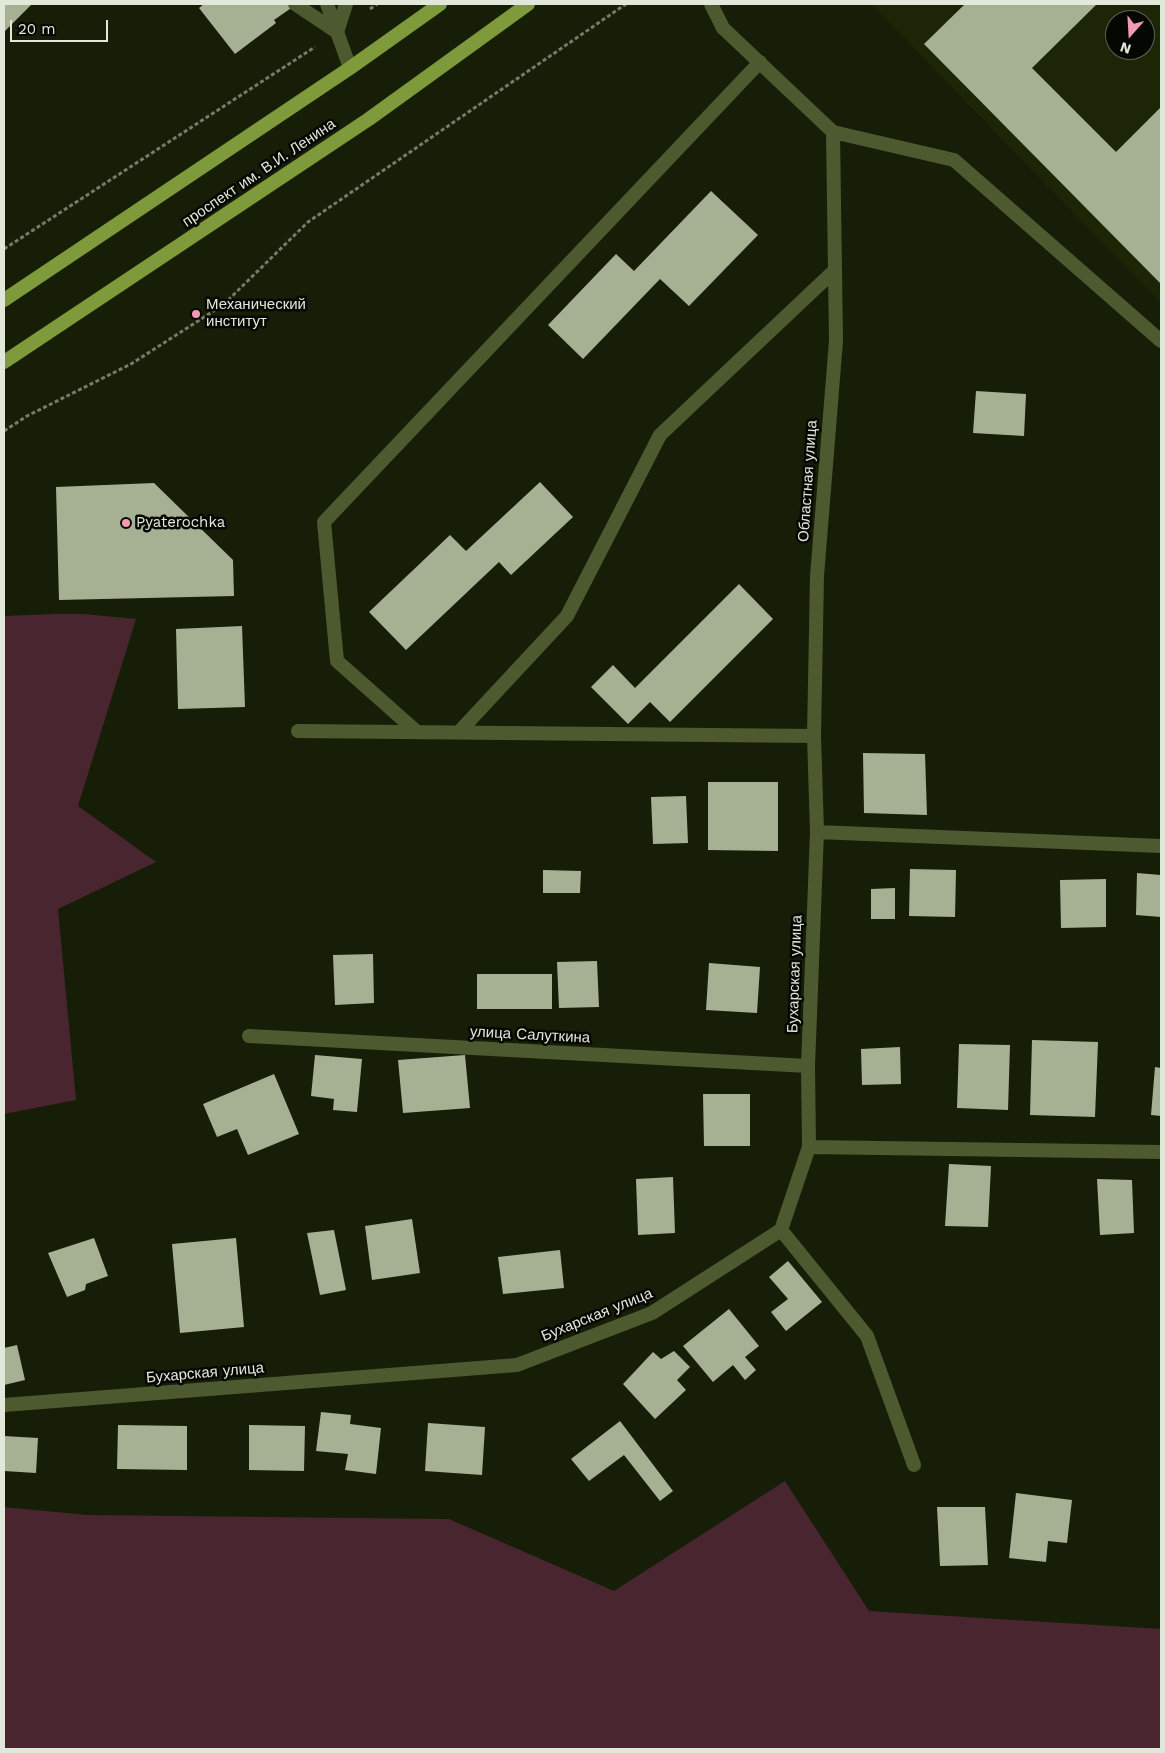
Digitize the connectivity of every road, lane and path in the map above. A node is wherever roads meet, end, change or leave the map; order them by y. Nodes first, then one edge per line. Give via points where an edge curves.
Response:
1 (296, 4) edge
2 (328, 4) edge
3 (346, 4) edge
4 (377, 4) edge
5 (440, 4) edge
6 (528, 4) edge
7 (626, 4) edge
8 (711, 4) edge
9 (369, 10) dead end
10 (337, 32) junction
11 (760, 62) junction
12 (350, 68) junction
13 (833, 132) junction
14 (4, 249) edge
15 (835, 270) junction
16 (4, 300) edge
17 (1161, 340) edge
18 (4, 362) edge
19 (4, 431) edge
20 (298, 731) dead end
21 (417, 732) junction
22 (459, 732) junction
23 (814, 736) junction
24 (817, 832) junction
25 (1161, 846) edge
26 (249, 1036) dead end
27 (808, 1066) junction
28 (809, 1147) junction
29 (1161, 1152) edge
30 (781, 1230) junction
31 (4, 1405) edge
32 (914, 1465) dead end

1 - 10 street
2 - 10 street
3 - 10 street
4 - 9 path
5 - 12 main road
6 - 18 main road, проспект им. В.И. Ленина via 369,119
7 - 19 path via 308,222 223,305 131,364 27,416
8 - 11 street via 723,28
10 - 12 street
10 - 14 path
11 - 13 street
11 - 21 street via 324,522 336,661
12 - 16 main road
13 - 15 street, Областная улица
13 - 17 street via 954,160
15 - 22 street via 660,435 567,616
15 - 23 street, Областная улица via 836,341 817,576
20 - 21 street
21 - 22 street
22 - 23 street
23 - 24 street, Областная улица
24 - 25 street
24 - 27 street, Бухарская улица
26 - 27 street, улица Салуткина
27 - 28 street, Бухарская улица
28 - 29 street
28 - 30 street, Бухарская улица
30 - 31 street, Бухарская улица via 652,1313 517,1365
30 - 32 street via 867,1336

